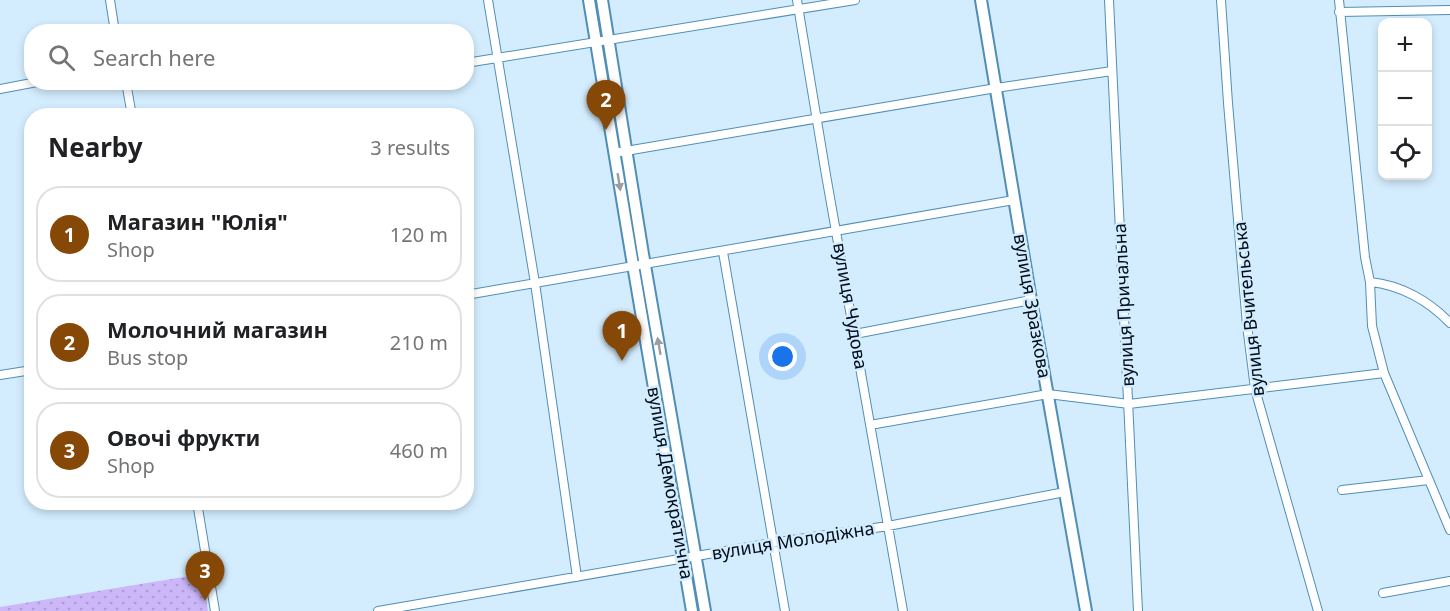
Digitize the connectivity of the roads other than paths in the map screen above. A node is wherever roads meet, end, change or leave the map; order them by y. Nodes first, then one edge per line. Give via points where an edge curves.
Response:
1 (110, 0) edge
2 (488, 0) edge
3 (589, 0) edge
4 (602, 0) edge
5 (797, 0) edge
6 (855, 0) edge
7 (981, 0) edge
8 (1109, 0) edge
9 (1221, 0) edge
10 (1339, 0) edge
11 (797, 10) junction
12 (1450, 10) edge
13 (1339, 12) junction
14 (114, 24) edge
15 (608, 41) junction
16 (596, 42) junction
17 (498, 59) junction
18 (474, 62) edge
19 (1112, 71) junction
20 (24, 84) edge
21 (996, 88) junction
22 (0, 89) edge
23 (127, 90) edge
24 (131, 108) edge
25 (817, 119) junction
26 (626, 152) junction
27 (614, 153) junction
28 (1014, 200) junction
29 (837, 230) junction
30 (723, 252) junction
31 (645, 266) junction
32 (633, 267) junction
33 (1370, 282) junction
34 (535, 284) junction
35 (474, 294) edge
36 (1031, 300) junction
37 (1438, 310) junction
38 (1450, 310) edge
39 (1450, 323) edge
40 (855, 334) junction
41 (24, 371) edge
42 (1384, 373) junction
43 (0, 375) edge
44 (1255, 389) junction
45 (1048, 394) junction
46 (1129, 404) junction
47 (870, 425) junction
48 (1429, 480) junction
49 (1342, 490) dead end
50 (1065, 492) junction
51 (199, 510) edge
52 (888, 526) junction
53 (1450, 530) edge
54 (772, 543) junction
55 (696, 557) junction
56 (684, 560) junction
57 (577, 577) junction
58 (1450, 581) edge
59 (1383, 593) dead end
60 (215, 611) edge
61 (378, 611) edge
62 (693, 611) edge
63 (705, 611) edge
64 (784, 611) edge
65 (903, 611) edge
66 (1086, 611) edge
67 (1138, 611) edge
68 (1317, 611) edge

1 - 14 street
2 - 17 street
3 - 16 street, вулиця Демократична
4 - 15 street, вулиця Демократична
5 - 11 street, вулиця Чудова
6 - 11 street
7 - 21 street, вулиця Зразкова
8 - 19 street, вулиця Причальна
9 - 44 street, вулиця Вчительська
10 - 13 street
11 - 15 street
11 - 25 street, вулиця Чудова
12 - 13 street
13 - 33 street
15 - 16 street
15 - 26 street, вулиця Демократична
16 - 17 street
16 - 27 street, вулиця Демократична
17 - 18 street
17 - 34 street
19 - 21 street
19 - 46 street, вулиця Причальна
20 - 22 street
21 - 25 street
21 - 28 street, вулиця Зразкова
23 - 24 street
25 - 26 street
25 - 29 street, вулиця Чудова
26 - 27 street
26 - 31 street, вулиця Демократична
27 -> 32 street, вулиця Демократична
28 - 29 street
28 - 36 street, вулиця Зразкова
29 - 30 street
29 - 40 street, вулиця Чудова
30 - 31 street
30 - 54 street
31 - 32 street
55 -> 31 street, вулиця Демократична
32 - 34 street
32 - 56 street, вулиця Демократична
33 - 37 street via 1400,289
33 - 42 street via 1372,326
34 - 35 street
34 - 57 street
36 - 40 street
36 - 45 street, вулиця Зразкова
37 - 38 street
37 - 39 street
40 - 47 street, вулиця Чудова
41 - 43 street
42 - 44 street
42 - 48 street
44 - 46 street
44 - 68 street, вулиця Вчительська
45 - 46 street
45 - 47 street
45 - 50 street, вулиця Зразкова
46 - 67 street, вулиця Причальна
47 - 52 street, вулиця Чудова
48 - 49 street
48 - 53 street
50 - 52 street, вулиця Молодіжна
50 - 66 street, вулиця Зразкова
51 - 60 street
52 - 54 street, вулиця Молодіжна
52 - 65 street, вулиця Чудова
54 - 55 street, вулиця Молодіжна
54 - 64 street
55 - 56 street, вулиця Молодіжна
55 - 63 street, вулиця Демократична
56 - 57 street, вулиця Молодіжна
56 - 62 street, вулиця Демократична
57 - 61 street, вулиця Молодіжна
58 - 59 street

